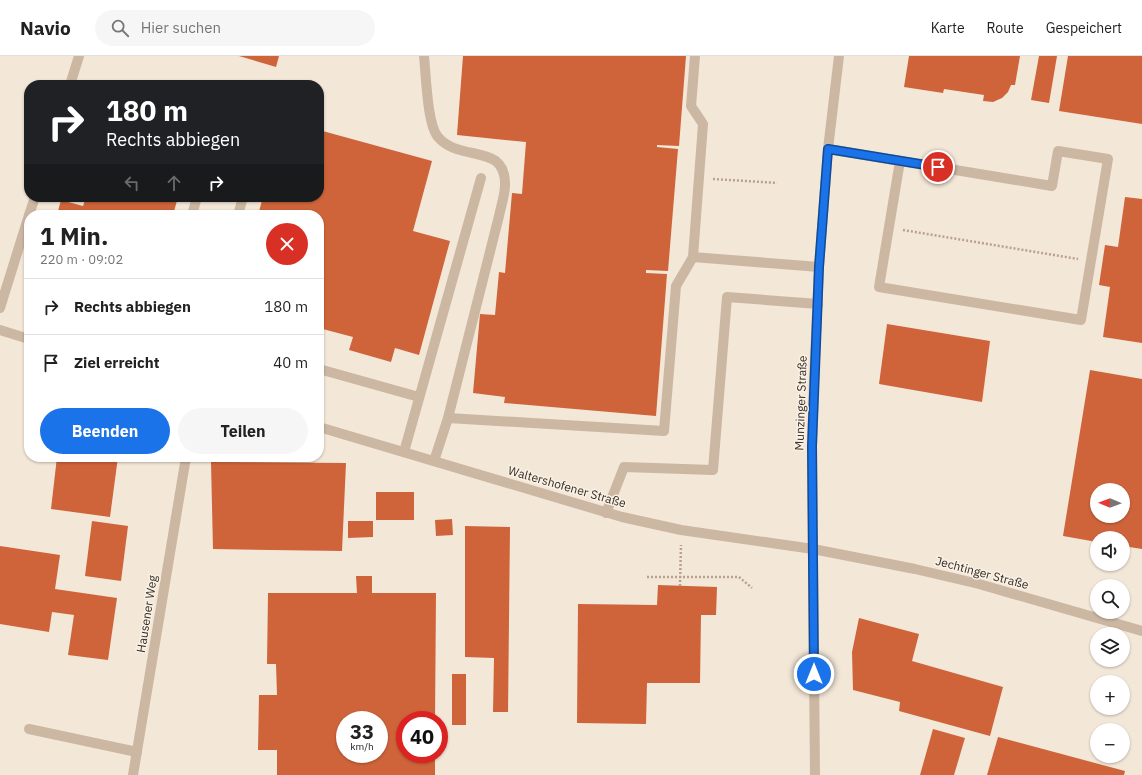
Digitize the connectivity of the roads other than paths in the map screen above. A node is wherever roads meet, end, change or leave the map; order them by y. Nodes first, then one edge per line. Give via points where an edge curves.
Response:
1 (79, 56) edge
2 (424, 56) edge
3 (695, 56) edge
4 (839, 56) edge
5 (72, 80) edge
6 (828, 149) junction
7 (900, 161) junction
8 (481, 178) dead end
9 (24, 231) edge
10 (693, 257) junction
11 (819, 267) junction
12 (818, 304) junction
13 (0, 308) edge
14 (0, 330) edge
15 (24, 337) edge
16 (324, 370) edge
17 (419, 397) junction
18 (448, 418) junction
19 (324, 428) edge
20 (404, 452) junction
21 (434, 461) junction
22 (185, 462) edge
23 (606, 513) junction
24 (813, 548) junction
25 (1142, 631) edge
26 (29, 729) dead end
27 (137, 752) junction
28 (133, 775) edge
29 (815, 775) edge

1 - 5 street
2 - 18 street via 429,111 437,136 450,147 498,161 504,170 505,186 499,216
3 - 10 street via 691,106 702,124
4 - 6 street, Munzinger Straße
6 - 7 street
6 - 11 street, Munzinger Straße
7 - 7 street via 1052,186 1058,151 1108,159 1081,320 879,287
8 - 17 street
9 - 13 street
10 - 11 street
10 - 18 street via 676,286 664,431
11 - 12 street, Munzinger Straße
12 - 23 street via 727,297 713,470 624,466
12 - 24 street, Munzinger Straße via 812,446
14 - 15 street
16 - 17 street
17 - 20 street
18 - 21 street
19 - 20 street, Waltershofener Straße
20 - 21 street, Waltershofener Straße
21 - 23 street, Waltershofener Straße
22 - 27 street, Hausener Weg
23 - 24 street, Waltershofener Straße via 681,530
24 - 25 street, Jechtinger Straße via 979,584
24 - 29 street, Munzinger Straße
26 - 27 street
27 - 28 street, Hausener Weg

